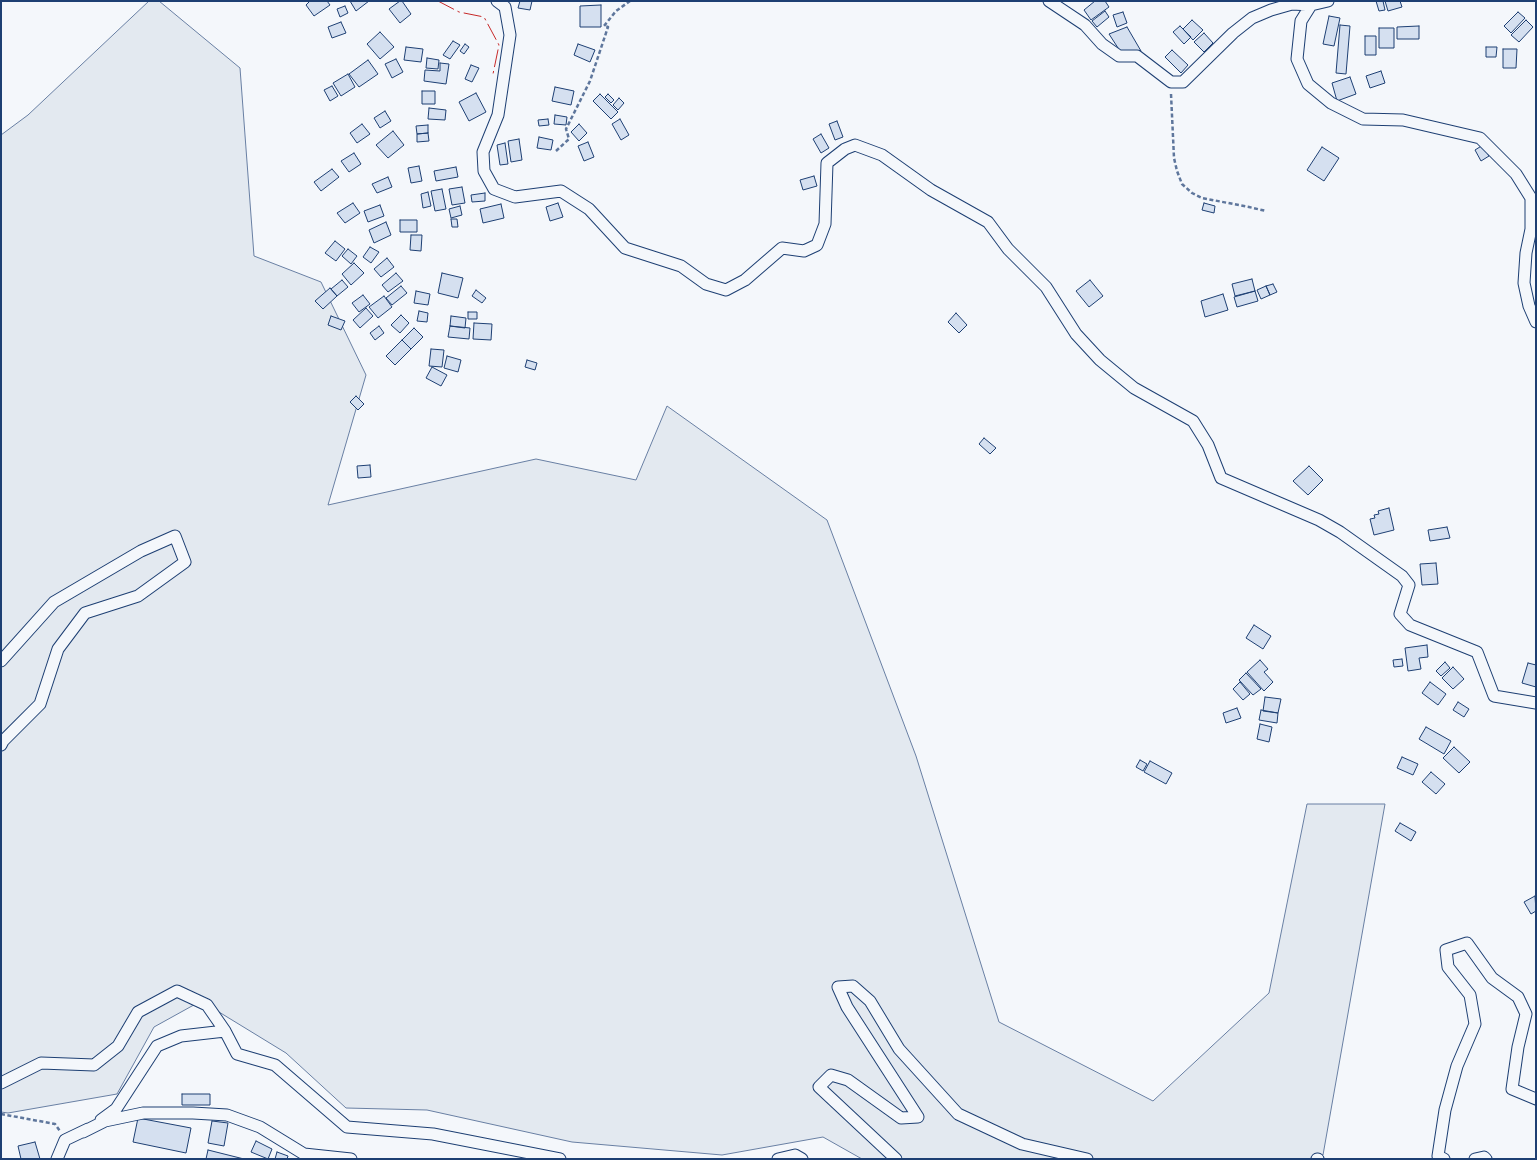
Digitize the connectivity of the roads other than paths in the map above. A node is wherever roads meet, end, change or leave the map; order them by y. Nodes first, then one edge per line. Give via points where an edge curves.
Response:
1 (497, 1) edge
2 (1049, 1) edge
3 (1328, 1) edge
4 (1311, 5) junction
5 (1536, 322) edge
6 (1, 661) edge
7 (1536, 703) edge
8 (1, 745) edge
9 (225, 1031) junction
10 (1, 1083) edge
11 (1536, 1099) edge
12 (83, 1132) junction
13 (57, 1159) edge
14 (351, 1159) edge
15 (560, 1159) edge
16 (778, 1159) edge
17 (802, 1159) edge
18 (896, 1159) edge
19 (1087, 1159) edge
20 (1444, 1159) edge
21 (1475, 1159) edge
22 (1486, 1159) edge

1 - 7 street via 505,7 510,35 498,115 483,152 484,171 494,190 515,197 560,191 589,209 625,248 681,266 706,284 726,290 744,280 782,248 804,251 817,245 825,224 827,163 855,145 882,155 931,190 988,222 1008,250 1046,287 1076,334 1100,360 1134,388 1193,421 1208,445 1221,478 1319,520 1402,576 1409,585 1400,614 1410,625 1477,652 1494,696
2 - 4 street via 1086,25 1102,44 1119,56 1138,56 1171,82 1183,82 1252,18 1292,4
3 - 4 street
4 - 5 street via 1300,21 1297,58 1308,84 1331,103 1362,120 1403,120 1480,138 1516,174 1532,198 1524,282 1528,306
6 - 8 street via 54,602 141,551 175,536 185,562 138,596 85,613 58,649 40,704
9 - 10 street via 207,1005 177,991 138,1012 118,1046 94,1065 41,1063
9 - 12 street via 182,1036 157,1046 116,1109
9 - 15 street via 237,1054 275,1064 347,1127 433,1134
11 - 20 street via 1512,1089 1526,1014 1518,997 1492,978 1466,943 1446,950 1448,966 1470,995 1476,1024 1457,1066 1445,1110 1438,1156
12 - 13 street via 65,1140
12 - 14 street via 106,1121 143,1113 227,1115 260,1127 304,1154
16 - 17 street via 795,1155
18 - 19 street via 820,1087 831,1075 848,1080 900,1118 918,1118 847,1007 838,987 853,986 870,1001 899,1049 958,1114 1022,1144
21 - 22 street

